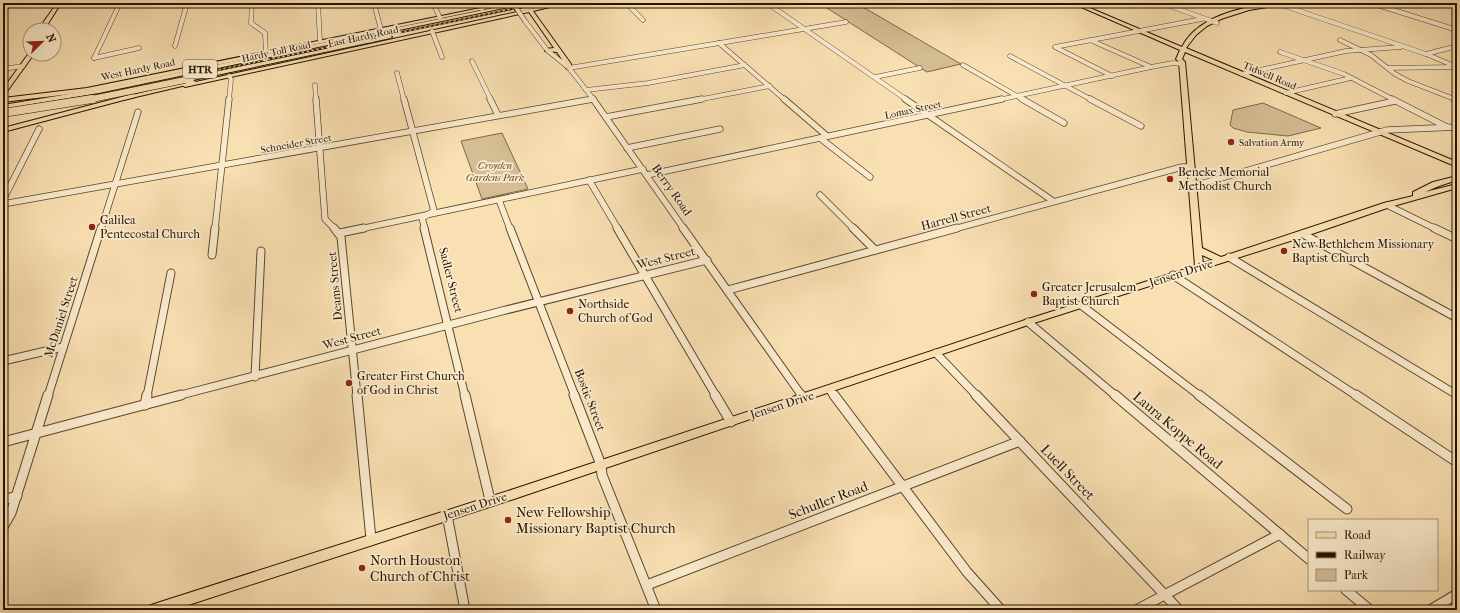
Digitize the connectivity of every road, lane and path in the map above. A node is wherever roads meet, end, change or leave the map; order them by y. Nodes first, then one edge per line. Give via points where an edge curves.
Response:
1 (41, 3) edge
2 (59, 3) edge
3 (63, 3) edge
4 (120, 3) edge
5 (187, 3) edge
6 (252, 3) edge
7 (318, 3) edge
8 (374, 3) edge
9 (433, 3) edge
10 (479, 3) edge
11 (513, 3) edge
12 (525, 3) edge
13 (553, 3) edge
14 (565, 3) edge
15 (626, 3) edge
16 (767, 3) edge
17 (1074, 3) edge
18 (1079, 3) edge
19 (1162, 3) edge
20 (1291, 3) edge
21 (1371, 3) edge
22 (27, 4) edge
23 (1278, 4) edge
24 (3, 6) edge
25 (482, 9) junction
26 (530, 10) junction
27 (53, 15) junction
28 (1109, 17) junction
29 (440, 18) junction
30 (1202, 18) junction
31 (643, 20) dead end
32 (47, 22) edge
33 (50, 22) edge
34 (846, 22) dead end
35 (1215, 22) junction
36 (805, 29) junction
37 (1141, 30) junction
38 (1457, 30) edge
39 (380, 31) junction
40 (432, 31) junction
41 (1090, 39) junction
42 (1340, 40) dead end
43 (320, 41) junction
44 (719, 43) junction
45 (175, 46) dead end
46 (1403, 46) junction
47 (1457, 46) edge
48 (140, 48) dead end
49 (1185, 49) junction
50 (547, 50) junction
51 (558, 50) junction
52 (1361, 50) junction
53 (325, 51) junction
54 (1280, 52) dead end
55 (266, 53) junction
56 (1426, 54) junction
57 (1010, 56) dead end
58 (442, 57) dead end
59 (22, 60) edge
60 (1303, 60) junction
61 (472, 61) dead end
62 (25, 62) edge
63 (220, 62) junction
64 (1182, 63) junction
65 (964, 64) dead end
66 (744, 65) junction
67 (23, 66) junction
68 (16, 67) junction
69 (1457, 67) edge
70 (569, 68) junction
71 (920, 68) dead end
72 (1151, 68) junction
73 (1388, 68) junction
74 (3, 69) edge
75 (396, 73) dead end
76 (1244, 74) junction
77 (229, 76) junction
78 (1112, 76) junction
79 (875, 77) junction
80 (1351, 78) junction
81 (12, 82) junction
82 (4, 84) edge
83 (315, 85) dead end
84 (770, 86) junction
85 (1066, 86) junction
86 (586, 90) junction
87 (1288, 92) junction
88 (3, 93) edge
89 (1018, 96) junction
90 (123, 98) junction
91 (593, 99) junction
92 (3, 100) edge
93 (1457, 100) edge
94 (1396, 101) junction
95 (3, 107) edge
96 (138, 112) dead end
97 (3, 113) edge
98 (1337, 113) junction
99 (498, 115) junction
100 (929, 115) junction
101 (606, 117) junction
102 (1064, 123) dead end
103 (1141, 126) dead end
104 (1457, 127) edge
105 (1447, 128) junction
106 (39, 129) dead end
107 (720, 129) dead end
108 (3, 130) edge
109 (412, 131) junction
110 (1381, 132) junction
111 (828, 136) junction
112 (820, 138) junction
113 (320, 148) junction
114 (627, 148) junction
115 (1457, 162) edge
116 (221, 165) junction
117 (1457, 165) edge
118 (1190, 167) junction
119 (643, 168) junction
120 (647, 175) junction
121 (870, 178) dead end
122 (1457, 178) edge
123 (590, 180) junction
124 (115, 184) junction
125 (1192, 184) junction
126 (1457, 186) edge
127 (820, 195) dead end
128 (1410, 198) junction
129 (3, 200) edge
130 (499, 200) junction
131 (1053, 201) junction
132 (3, 204) edge
133 (1387, 205) junction
134 (427, 214) junction
135 (340, 233) junction
136 (1303, 234) junction
137 (1457, 239) edge
138 (1197, 249) junction
139 (875, 250) junction
140 (261, 251) dead end
141 (212, 255) dead end
142 (1229, 257) junction
143 (707, 260) junction
144 (1220, 260) junction
145 (1199, 267) junction
146 (171, 273) dead end
147 (1173, 275) junction
148 (645, 276) junction
149 (728, 290) junction
150 (538, 302) junction
151 (1082, 305) junction
152 (1457, 318) edge
153 (1028, 322) junction
154 (449, 326) junction
155 (63, 347) junction
156 (352, 350) junction
157 (936, 353) junction
158 (3, 361) edge
159 (255, 376) junction
160 (829, 389) junction
161 (1457, 395) edge
162 (803, 398) junction
163 (145, 405) junction
164 (731, 422) junction
165 (36, 434) junction
166 (1020, 441) junction
167 (3, 442) edge
168 (1457, 462) edge
169 (601, 464) junction
170 (903, 486) junction
171 (17, 496) junction
172 (3, 500) edge
173 (490, 500) junction
174 (1347, 509) dead end
175 (447, 515) junction
176 (3, 527) edge
177 (1280, 534) junction
178 (371, 539) junction
179 (1308, 558) edge
180 (647, 585) junction
181 (1347, 591) edge
182 (1457, 594) edge
183 (1165, 595) junction
184 (154, 610) edge
185 (465, 610) edge
186 (656, 610) edge
187 (1001, 610) edge
188 (1136, 610) edge
189 (1180, 610) edge
190 (1370, 610) edge
191 (1430, 610) edge

1 - 22 main road
2 - 27 main road
3 - 27 main road
4 - 48 street via 94,58
5 - 45 street
6 - 55 street via 251,23 265,33
7 - 43 street
8 - 39 street
9 - 29 street
10 - 25 street
11 - 25 main road, West Hardy Road
11 - 50 street, Berry Road, bridge
12 - 39 highway, Hardy Toll Road / HTR
13 - 53 highway, Hardy Toll Road / HTR
14 - 26 main road, East Hardy Road
15 - 31 street
16 - 36 street
17 - 28 main road, Tidwell Road
18 - 28 main road, Tidwell Road
19 - 30 street
20 - 23 main road
21 - 38 street
22 - 24 main road
23 - 35 main road via 1239,11
23 - 46 street
25 - 29 main road, West Hardy Road
26 - 40 main road, East Hardy Road
26 - 51 main road
27 - 32 main road
27 - 33 main road
28 - 37 main road, Tidwell Road
29 - 39 main road, West Hardy Road
30 - 35 street
30 - 37 street
34 - 36 street
35 - 49 main road via 1197,33
36 - 44 street
36 - 79 street
37 - 41 street
37 - 49 main road, Tidwell Road
39 - 43 main road, West Hardy Road
39 - 63 highway
39 - 95 highway, Hardy Toll Road / HTR via 99,91
40 - 58 street
40 - 77 main road, East Hardy Road
41 - 72 street
41 - 78 street via 1056,48
42 - 52 street
43 - 55 main road, West Hardy Road
44 - 66 street
44 - 70 street
46 - 52 street
46 - 56 street
47 - 56 street
49 - 64 main road
49 - 76 main road, Tidwell Road
50 - 51 main road
50 - 70 street, Berry Road
51 - 70 main road
52 - 60 street
52 - 73 street
53 - 90 highway
53 - 97 highway, Hardy Toll Road / HTR, bridge via 72,103
54 - 60 street
55 - 63 main road, West Hardy Road
56 - 69 street
57 - 85 street
59 - 68 main road
60 - 76 street
60 - 80 street
61 - 99 street
62 - 67 main road
63 - 92 main road, West Hardy Road via 87,90
64 - 72 street, Lomax Street
64 - 118 main road
65 - 89 street
66 - 84 street
66 - 86 street via 648,83
67 - 68 street
67 - 81 main road
68 - 74 street
68 - 82 main road
69 - 73 street
70 - 86 street, Berry Road
71 - 79 street
72 - 78 street, Lomax Street
73 - 93 street via 1408,81
75 - 109 street, Sadler Street
76 - 87 main road, Tidwell Road
77 - 90 main road, East Hardy Road
77 - 116 street via 231,79
78 - 85 street, Lomax Street
79 - 100 street
80 - 87 street
80 - 94 street
81 - 82 main road
81 - 88 main road
83 - 113 street, Deams Street
84 - 101 street
84 - 111 street
85 - 89 street, Lomax Street
85 - 103 street
86 - 91 street, Berry Road
87 - 98 main road, Tidwell Road
89 - 100 street, Lomax Street
89 - 102 street
90 - 108 main road, East Hardy Road
91 - 99 street, Schneider Street
91 - 101 street, Berry Road
94 - 98 street
94 - 105 street
96 - 124 street, McDaniel Street
98 - 110 main road, Tidwell Road
99 - 109 street, Schneider Street
100 - 111 street, Lomax Street
100 - 131 street
101 - 114 street, Berry Road
104 - 105 street
105 - 110 street via 1397,129
106 - 129 street
107 - 114 street
109 - 113 street, Schneider Street
109 - 134 street, Sadler Street via 434,211
110 - 115 main road, Tidwell Road
110 - 117 main road, Tidwell Road
110 - 125 street via 1204,183
111 - 112 street, Lomax Street
112 - 120 street, Lomax Street
112 - 121 street
113 - 116 street, Schneider Street
113 - 135 street, Deams Street via 325,219
114 - 119 street, Berry Road
116 - 124 street, Schneider Street
116 - 141 street
118 - 125 main road
118 - 131 street, Harrell Street
119 - 120 street, Berry Road
119 - 123 street
120 - 143 street, Berry Road
122 - 128 main road, Jensen Drive via 1424,189
123 - 130 street
123 - 148 street
124 - 132 street, Schneider Street
124 - 155 street, McDaniel Street
125 - 138 main road
126 - 128 main road, Jensen Drive
127 - 139 street
128 - 133 main road, Jensen Drive
130 - 134 street
130 - 150 street, Bostic Street
131 - 139 street, Harrell Street
133 - 136 main road, Jensen Drive
133 - 137 street
134 - 135 street
134 - 154 street, Sadler Street via 422,218
135 - 156 street, Deams Street
136 - 142 main road, Jensen Drive
136 - 152 street
138 - 144 main road
138 - 145 main road
139 - 149 street, Harrell Street
140 - 159 street
142 - 144 main road, Jensen Drive
142 - 161 street
143 - 148 street, West Street
143 - 149 street, Berry Road
144 - 145 main road, Jensen Drive
145 - 147 main road, Jensen Drive
146 - 163 street
147 - 151 main road, Jensen Drive
147 - 168 street
148 - 150 street, West Street
148 - 164 street
149 - 162 street, Berry Road
150 - 154 street, West Street
150 - 169 street, Bostic Street
151 - 153 main road, Jensen Drive
151 - 174 street
153 - 157 main road, Jensen Drive
153 - 177 street, Laura Koppe Road
154 - 156 street, West Street
154 - 173 street, Sadler Street
155 - 158 street
155 - 165 street, McDaniel Street
156 - 159 street, West Street
156 - 178 street, Deams Street
157 - 160 main road, Jensen Drive
157 - 166 street, Luell Street
159 - 163 street, West Street
160 - 162 main road, Jensen Drive
160 - 170 street
162 - 164 main road, Jensen Drive
163 - 165 street, West Street
164 - 169 main road, Jensen Drive
165 - 167 street, West Street
165 - 171 street, McDaniel Street
166 - 170 street, Schuller Road
166 - 183 street, Luell Street
169 - 173 main road, Jensen Drive
169 - 180 street, Bostic Street via 602,475
170 - 180 street, Schuller Road
170 - 187 street via 967,572
171 - 172 street
171 - 176 street, McDaniel Street via 12,513
173 - 175 main road, Jensen Drive
175 - 178 main road, Jensen Drive
175 - 185 street
177 - 179 street, Laura Koppe Road
177 - 183 street
178 - 184 main road, Jensen Drive
180 - 186 street, Bostic Street
181 - 190 street
182 - 191 street
183 - 188 street
183 - 189 street, Luell Street

